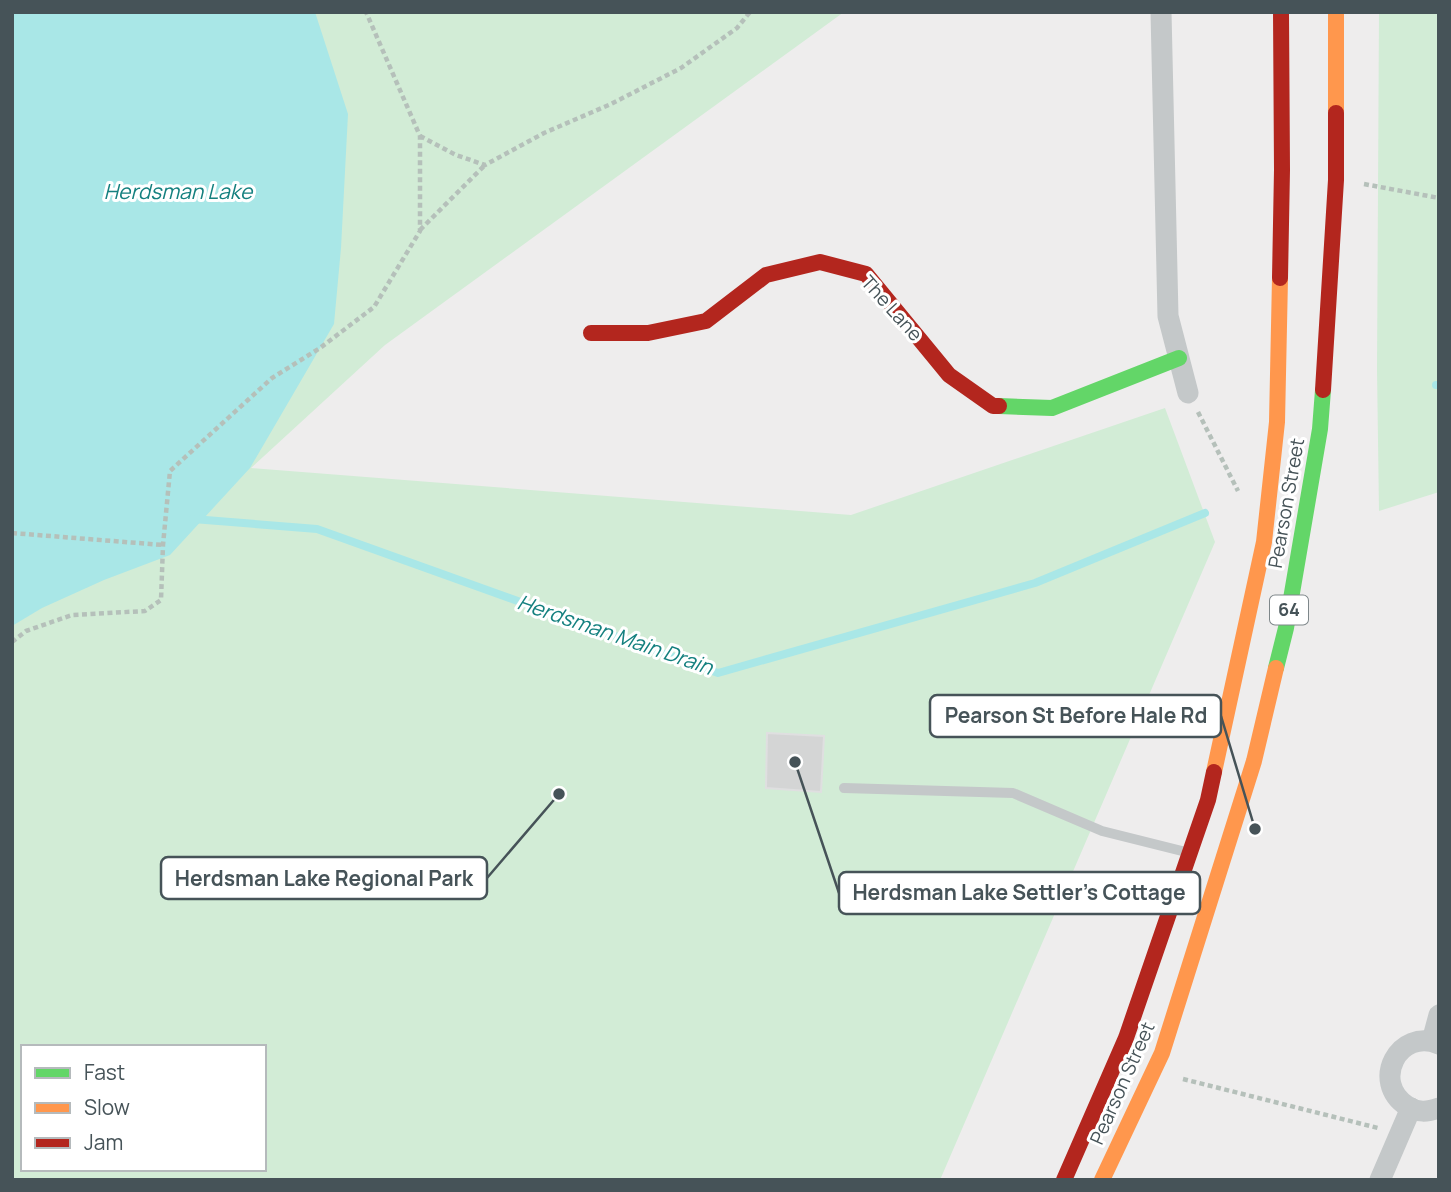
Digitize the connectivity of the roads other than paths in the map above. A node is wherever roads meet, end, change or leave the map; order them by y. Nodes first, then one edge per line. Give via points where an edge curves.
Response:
1 (1161, 12) edge
2 (1281, 12) edge
3 (1336, 12) edge
4 (591, 333) dead end
5 (1179, 358) junction
6 (1188, 393) road end
7 (844, 788) dead end
8 (1189, 852) junction
9 (1439, 1015) edge
10 (1435, 1042) edge
11 (1411, 1108) junction
12 (1439, 1108) edge
13 (1064, 1180) edge
14 (1102, 1180) edge
15 (1380, 1180) edge

1 - 5 street via 1168,316
2 - 8 main road, Pearson Street / 64 via 1276,435 1264,542 1208,800
3 - 14 main road, Pearson Street / 64 via 1336,180 1320,429 1286,628 1254,761 1162,1053
4 - 5 main road, The Lane via 648,333 706,321 766,275 820,262 866,274 948,374 993,406 1052,408
5 - 6 street
7 - 8 lane via 1013,793 1102,831
8 - 13 main road, Pearson Street / 64 via 1126,1038
9 - 10 street
10 - 11 street via 1404,1047 1391,1064 1392,1090
11 - 12 street
11 - 15 street

